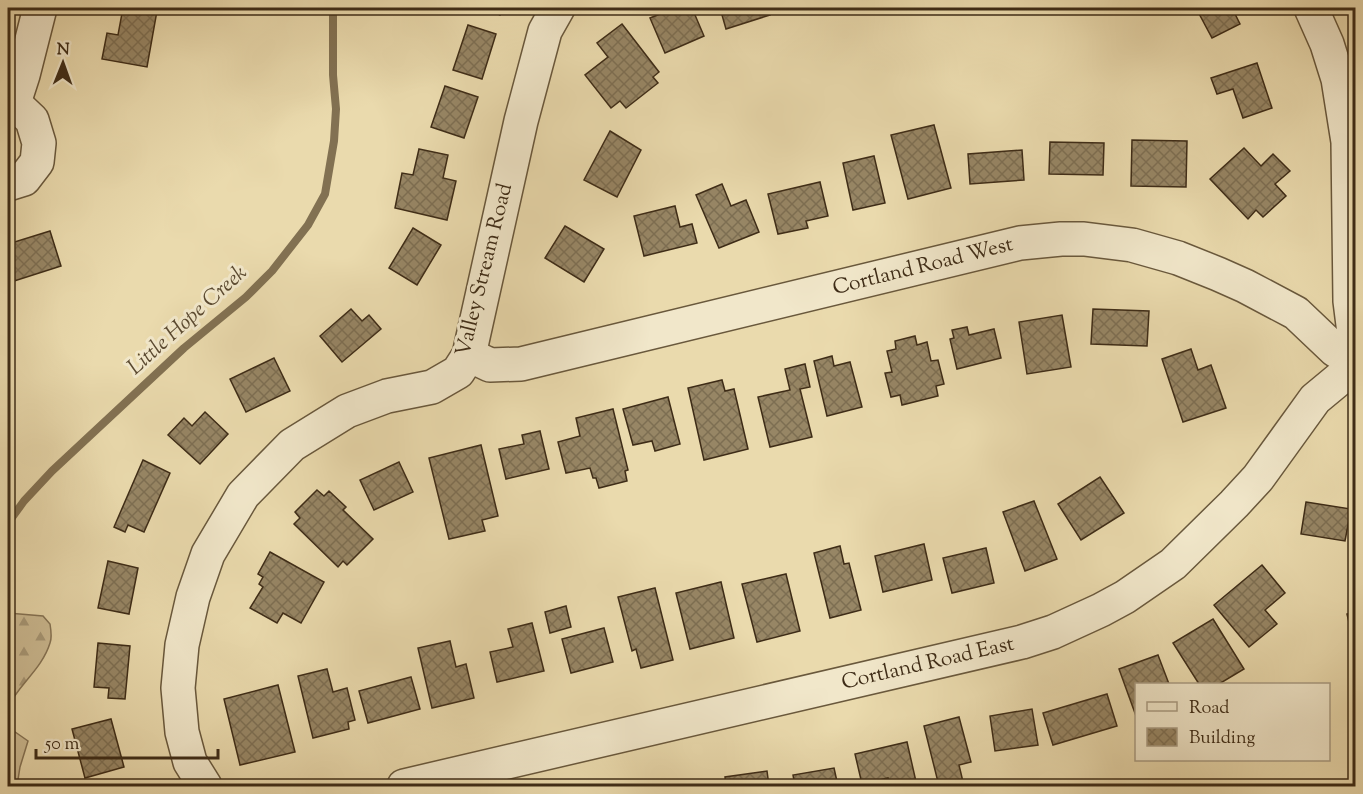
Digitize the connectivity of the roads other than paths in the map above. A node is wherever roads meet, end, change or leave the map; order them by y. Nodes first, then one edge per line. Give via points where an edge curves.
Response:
1 (40, 8) edge
2 (558, 8) edge
3 (1311, 8) edge
4 (11, 105) edge
5 (8, 184) edge
6 (1356, 349) edge
7 (469, 355) junction
8 (1356, 364) edge
9 (205, 786) edge
10 (404, 786) edge

1 - 4 street
2 - 7 street, Valley Stream Road via 545,31 521,121
3 - 6 street via 1338,79 1348,142 1350,301
4 - 5 street via 32,120 39,143 37,162 24,179
7 - 8 street, Cortland Road West via 490,365 521,364 1020,243 1084,239 1132,245 1218,273 1296,313
7 - 9 street, Valley Stream Road via 458,372 432,387 387,396 347,411 301,439 243,495 208,554 182,645 178,687 182,732 190,762
8 - 10 street, Cortland Road East via 1315,399 1258,478 1173,564 1125,597 1053,632

